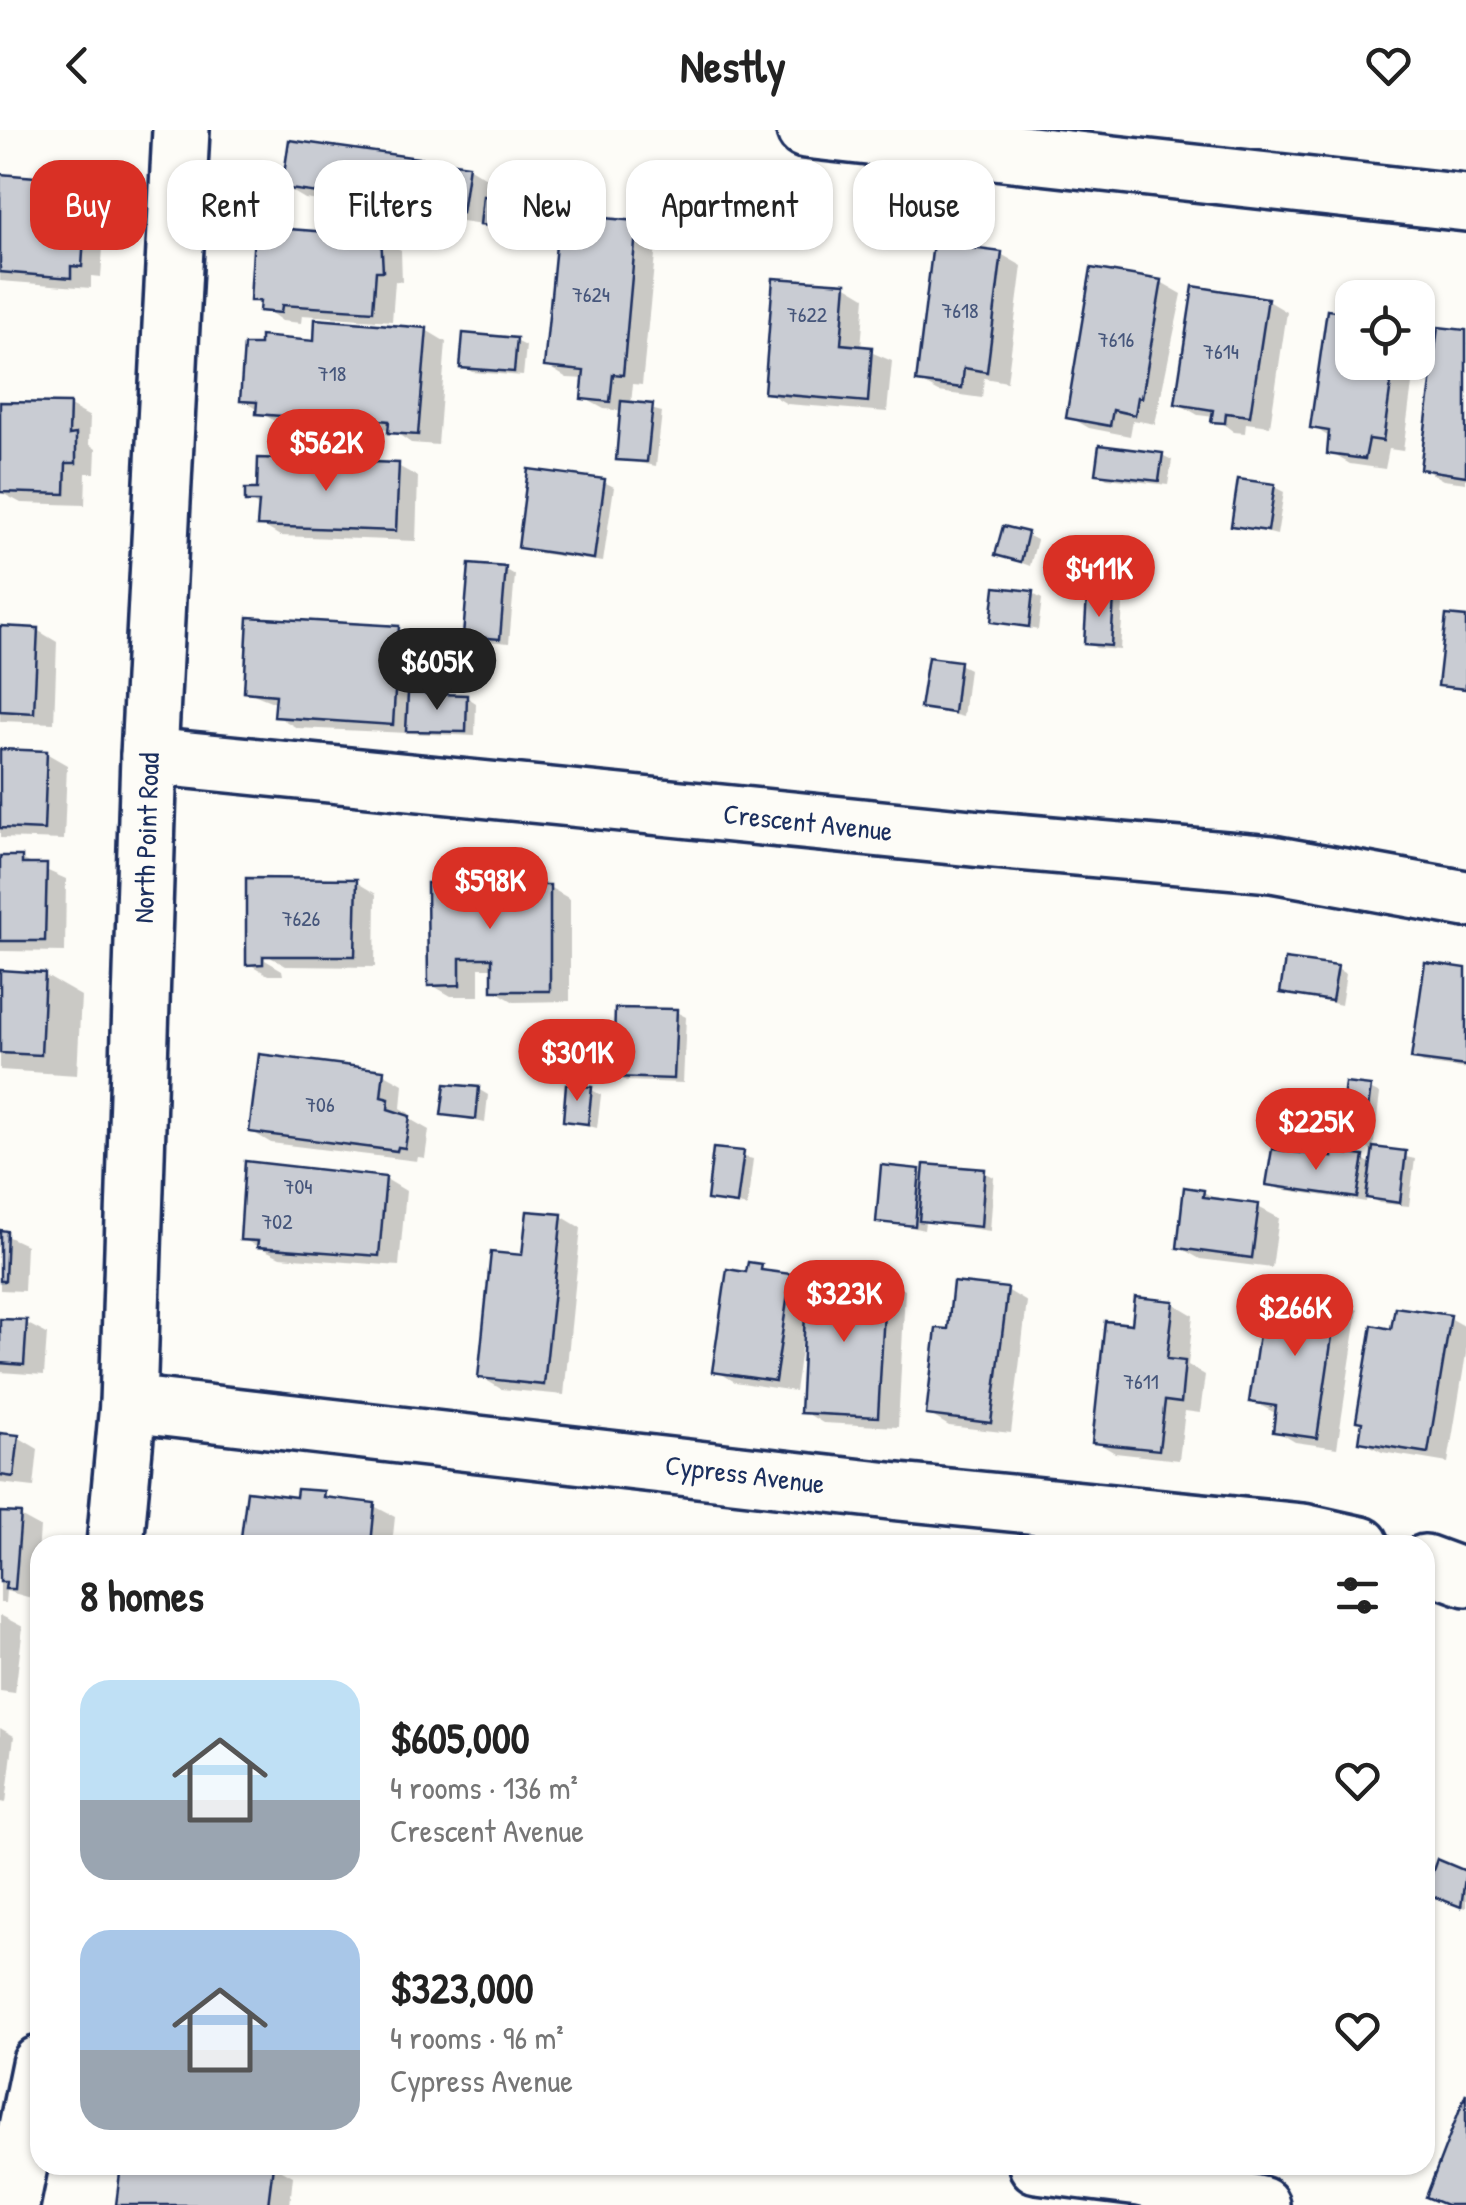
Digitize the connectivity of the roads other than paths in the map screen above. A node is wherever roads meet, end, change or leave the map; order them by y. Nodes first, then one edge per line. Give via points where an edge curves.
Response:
1 (180, 130) edge
2 (805, 130) edge
3 (1466, 202) edge
4 (149, 756) junction
5 (1466, 899) edge
6 (128, 1404) junction
7 (116, 1535) edge
8 (1316, 1535) edge
9 (1435, 1567) edge
10 (1466, 1578) edge
11 (30, 2113) edge
12 (1116, 2175) edge
13 (11, 2205) edge
14 (1261, 2205) edge

1 - 4 street, North Point Road
2 - 3 street
4 - 5 street, Crescent Avenue via 1272,864
4 - 6 street, North Point Road
6 - 7 street, North Point Road
6 - 8 street, Cypress Avenue
9 - 10 street
11 - 13 street
12 - 14 street

